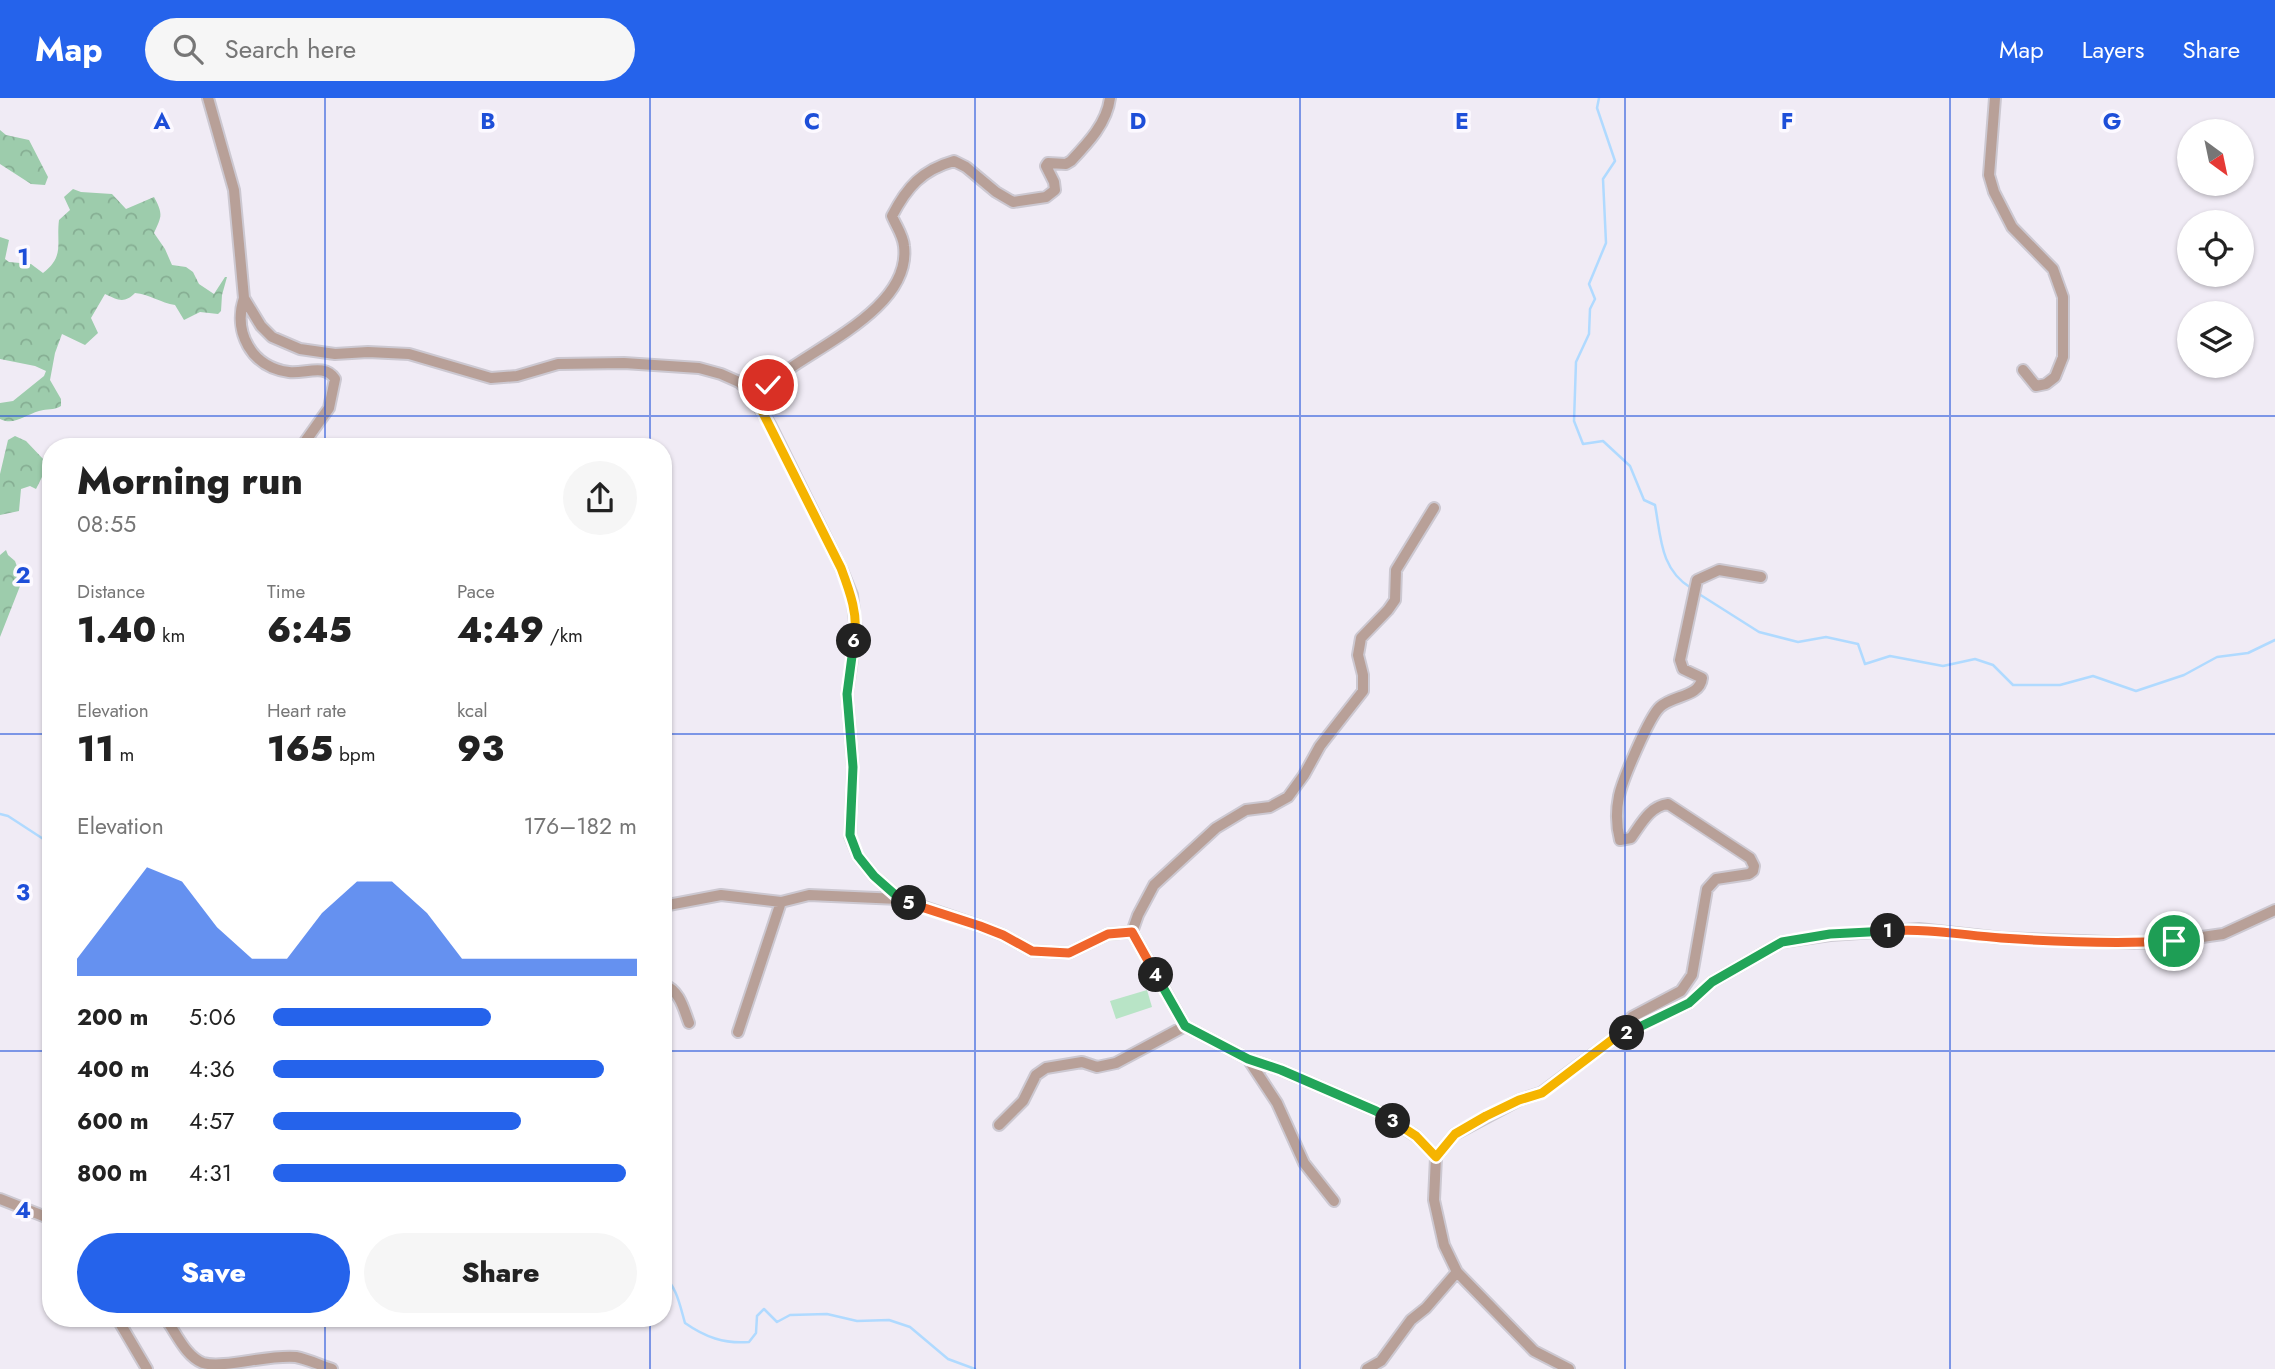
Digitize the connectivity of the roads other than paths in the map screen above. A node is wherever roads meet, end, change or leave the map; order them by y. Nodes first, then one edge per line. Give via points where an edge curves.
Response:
1 (208, 98) edge
2 (1110, 98) edge
3 (1994, 98) edge
4 (244, 298) junction
5 (2023, 370) dead end
6 (757, 401) junction
7 (308, 438) edge
8 (1434, 508) dead end
9 (1761, 577) dead end
10 (900, 899) junction
11 (781, 902) junction
12 (672, 904) edge
13 (2275, 910) edge
14 (1132, 932) junction
15 (672, 988) edge
16 (689, 1023) dead end
17 (1185, 1026) junction
18 (738, 1032) dead end
19 (1613, 1039) junction
20 (1248, 1059) junction
21 (999, 1125) dead end
22 (1436, 1157) junction
23 (0, 1199) edge
24 (1334, 1201) dead end
25 (42, 1215) edge
26 (1457, 1272) junction
27 (122, 1327) edge
28 (171, 1327) edge
29 (147, 1369) edge
30 (332, 1369) edge
31 (1367, 1369) edge
32 (1569, 1369) edge

1 - 4 street via 234,190
2 - 6 street via 1099,128 1072,161 1046,166 1055,190 1046,197 1013,202 954,161 916,179 892,216 905,249 903,266 888,295 849,331 768,385
3 - 5 street via 1989,175 1994,192 2012,227 2053,269 2063,297 2063,357 2055,377 2036,386
4 - 6 street via 265,332 310,351 409,354 491,378 558,364 699,368 739,382
4 - 7 street via 240,327 252,353 279,370 325,370 335,379 329,408
6 - 10 street via 852,595 856,630 847,694 853,767 850,835 858,856
8 - 14 street via 1396,570 1395,600 1361,638 1358,655 1363,691 1320,746 1304,775 1288,797 1270,807 1246,810 1216,828 1154,885
9 - 19 street via 1719,570 1697,580 1680,660 1683,669 1702,678 1701,687 1659,708 1619,795 1616,826 1620,840 1631,838 1651,811 1668,804 1750,858 1754,866 1749,874 1716,879 1707,889 1692,975 1681,990 1632,1017
10 - 11 street via 809,895
10 - 14 street via 1003,935 1032,951 1069,953 1108,934
11 - 12 street via 721,895
11 - 18 street
13 - 19 street via 2223,934 2174,941 2001,938 1919,929 1782,942 1712,982 1689,1003
14 - 17 street
15 - 16 street
17 - 20 street
17 - 21 street via 1116,1063 1046,1068
19 - 22 street via 1542,1093 1455,1134
20 - 22 street via 1376,1111 1416,1136
20 - 24 street via 1277,1104 1304,1163
22 - 26 street via 1434,1200 1444,1245
23 - 25 street
26 - 31 street via 1411,1320 1381,1361
26 - 32 street via 1534,1351
27 - 29 street
28 - 30 street via 202,1363 216,1366 296,1357

